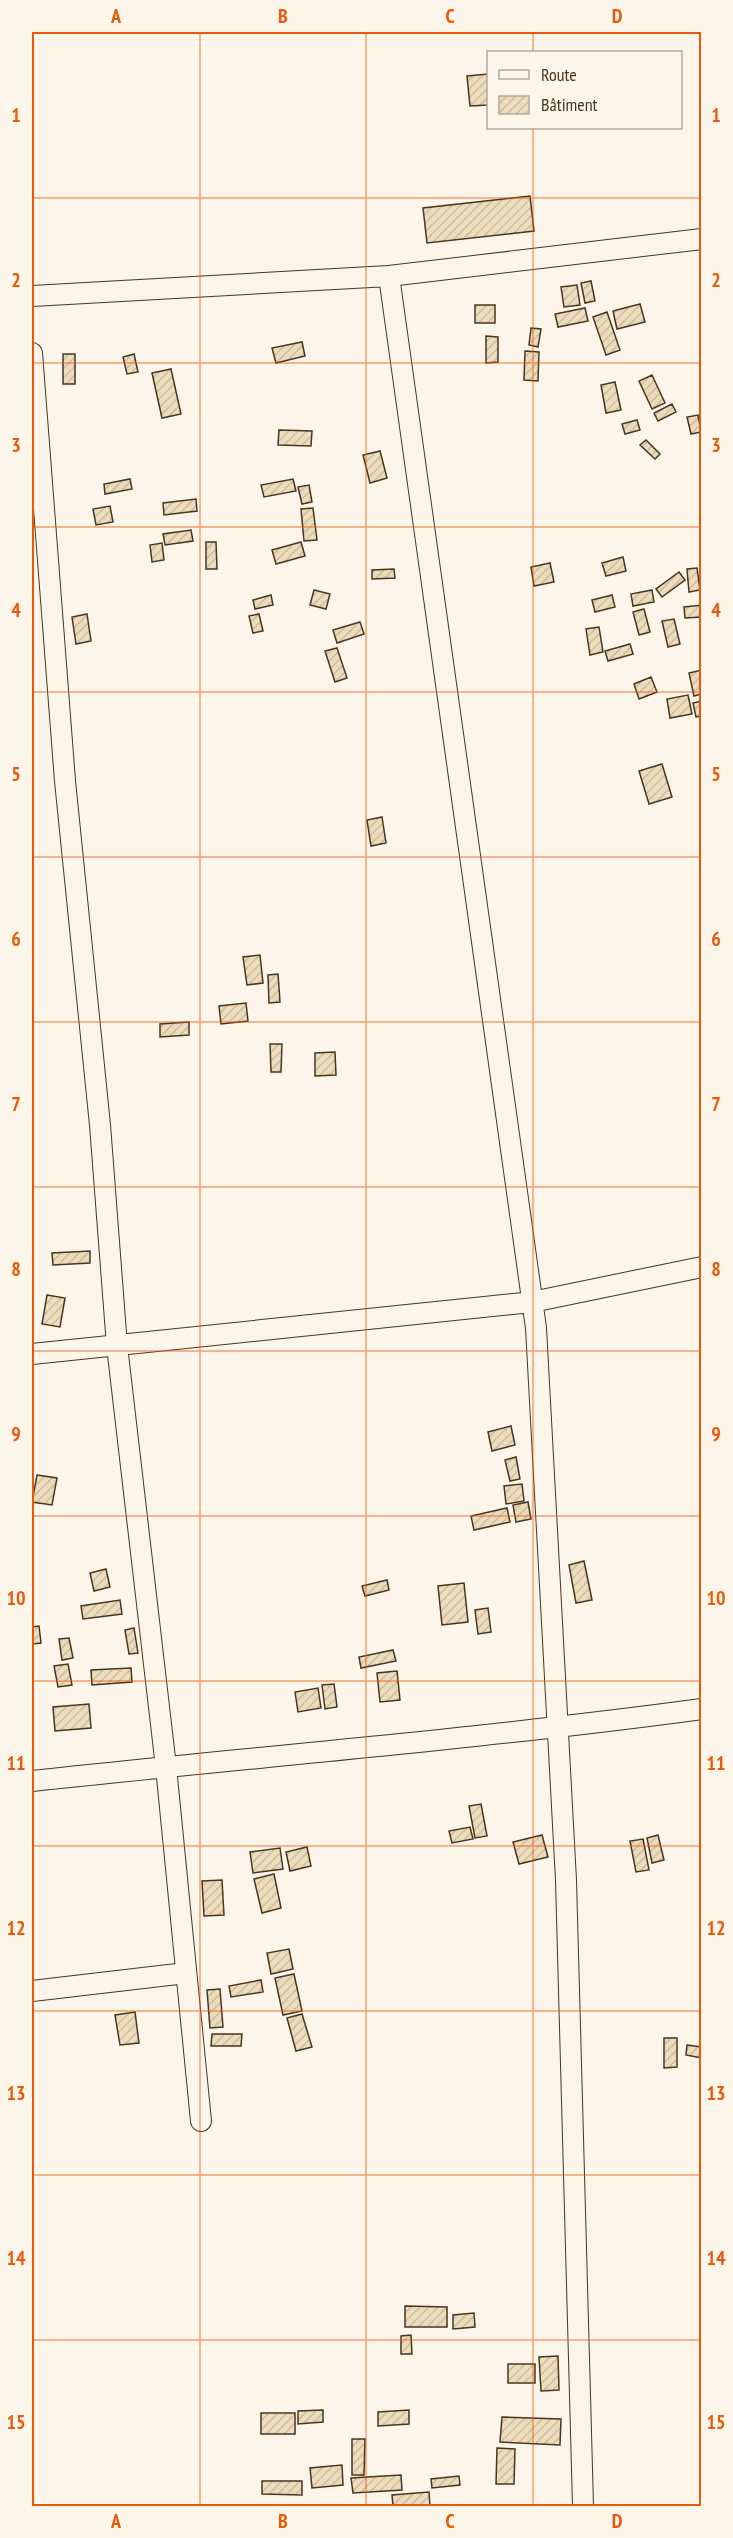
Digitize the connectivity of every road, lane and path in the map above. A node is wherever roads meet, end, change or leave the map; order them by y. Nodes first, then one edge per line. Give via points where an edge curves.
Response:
1 (702, 239) edge
2 (389, 276) junction
3 (32, 296) edge
4 (32, 353) edge
5 (702, 1267) edge
6 (532, 1302) junction
7 (117, 1346) junction
8 (32, 1354) edge
9 (702, 1709) edge
10 (558, 1728) junction
11 (166, 1767) junction
12 (32, 1781) edge
13 (186, 1973) junction
14 (32, 1991) edge
15 (201, 2121) dead end
16 (583, 2506) edge

1 - 2 street
2 - 3 street
2 - 6 street
4 - 7 street via 65,781 100,1125
5 - 6 street
6 - 7 street
6 - 10 street
7 - 8 street
7 - 11 street
9 - 10 street
10 - 11 street
10 - 16 street via 566,1880
11 - 12 street
11 - 13 street
13 - 14 street
13 - 15 street

